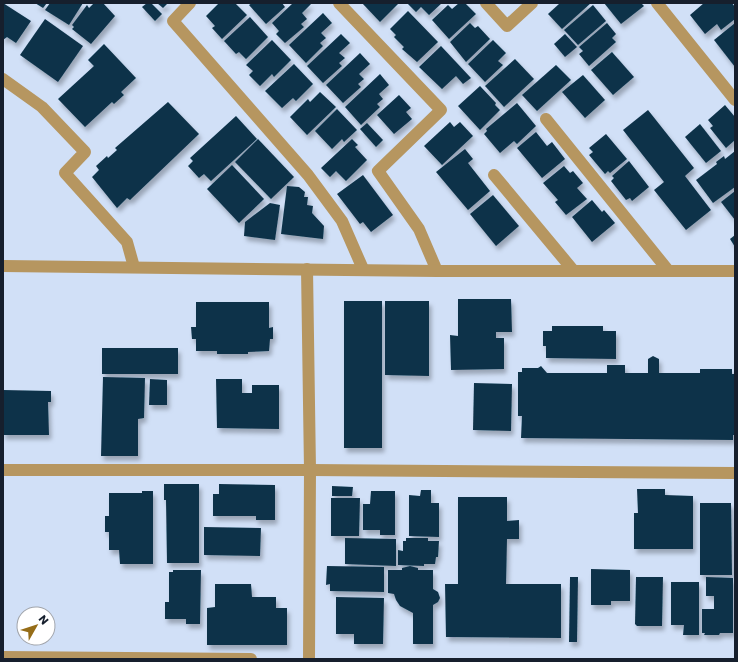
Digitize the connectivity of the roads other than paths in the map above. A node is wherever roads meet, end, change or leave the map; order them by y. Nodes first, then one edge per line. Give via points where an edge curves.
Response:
1 (190, 3) edge
2 (339, 3) edge
3 (486, 3) edge
4 (532, 3) edge
5 (657, 3) edge
6 (3, 79) edge
7 (735, 100) edge
8 (546, 119) dead end
9 (494, 175) dead end
10 (3, 266) edge
11 (134, 267) junction
12 (307, 269) junction
13 (363, 269) junction
14 (667, 269) junction
15 (573, 270) junction
16 (735, 270) edge
17 (437, 271) junction
18 (3, 470) edge
19 (310, 470) junction
20 (735, 473) edge
21 (3, 657) edge
22 (251, 659) edge
23 (309, 659) edge

1 - 13 street via 173,20 308,174 342,221
2 - 17 street via 441,110 378,171 419,229
3 - 4 street via 508,26
5 - 7 street
6 - 11 street via 42,107 85,152 65,173 127,242
8 - 14 street
9 - 15 street
10 - 11 street
11 - 12 street
12 - 13 street
12 - 19 street
13 - 17 street
14 - 15 street
14 - 16 street
15 - 17 street
18 - 19 street
19 - 20 street
19 - 23 street
21 - 22 street

